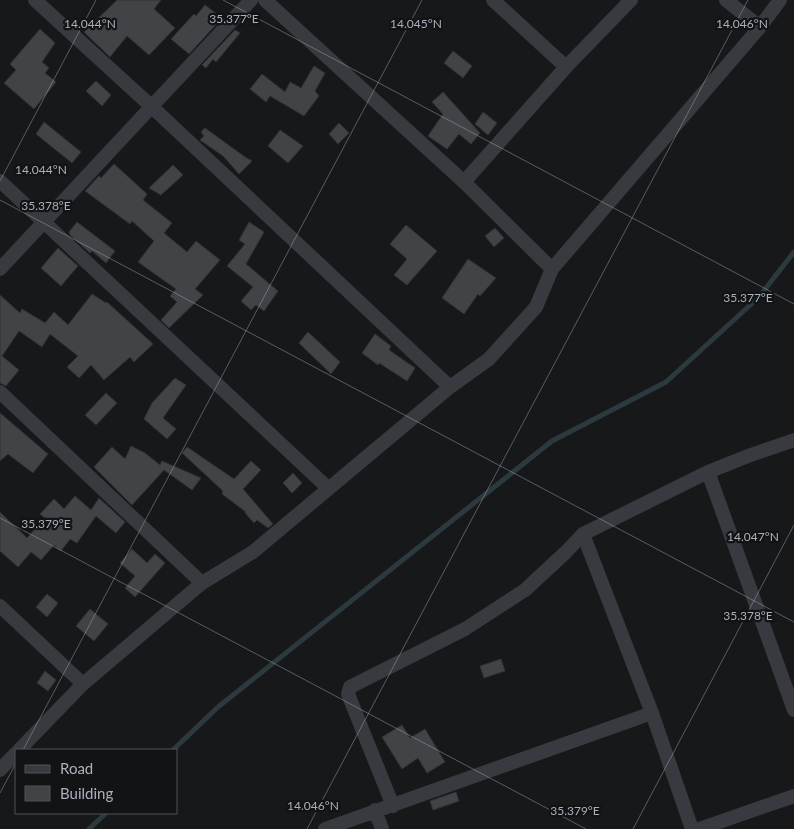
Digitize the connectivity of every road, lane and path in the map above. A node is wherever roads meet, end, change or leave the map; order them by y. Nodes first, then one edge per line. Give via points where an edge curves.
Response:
1 (35, 0) edge
2 (251, 0) edge
3 (266, 0) edge
4 (493, 0) edge
5 (631, 0) edge
6 (726, 0) edge
7 (780, 0) edge
8 (760, 27) junction
9 (566, 67) junction
10 (151, 106) junction
11 (0, 181) edge
12 (464, 182) junction
13 (43, 221) junction
14 (0, 269) edge
15 (552, 269) junction
16 (450, 387) junction
17 (0, 392) edge
18 (794, 440) edge
19 (708, 472) junction
20 (328, 488) junction
21 (583, 534) junction
22 (202, 583) junction
23 (0, 606) edge
24 (83, 684) junction
25 (794, 710) edge
26 (652, 713) junction
27 (20, 749) edge
28 (15, 754) edge
29 (0, 770) edge
30 (794, 796) edge
31 (393, 806) junction
32 (375, 810) junction
33 (325, 829) edge
34 (382, 829) edge
35 (692, 829) edge
36 (699, 829) edge

1 - 10 street
2 - 10 street
3 - 12 street
4 - 9 street
5 - 9 street
6 - 8 street
7 - 8 street
8 - 15 street
9 - 12 street
10 - 13 street
10 - 16 street
11 - 13 street
12 - 15 street
13 - 14 street
13 - 20 street
15 - 16 street via 536,307 489,359
16 - 20 street
17 - 22 street
18 - 19 street
19 - 21 street
19 - 25 street
20 - 22 street via 253,552
21 - 26 street
21 - 31 street via 525,590 472,624 350,686 348,694
22 - 24 street
23 - 24 street
24 - 27 street
26 - 31 street
26 - 35 street
28 - 29 street
30 - 36 street
31 - 32 street
32 - 33 street
32 - 34 street

